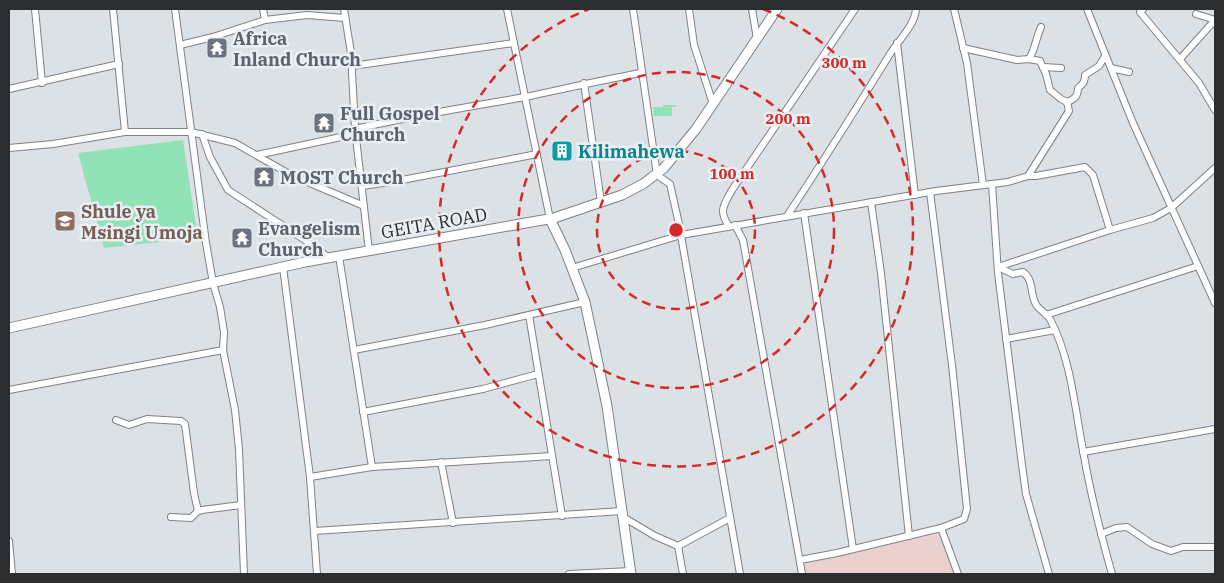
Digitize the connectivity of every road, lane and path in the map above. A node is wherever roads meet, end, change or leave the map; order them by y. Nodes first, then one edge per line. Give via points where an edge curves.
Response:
1 (35, 9) edge
2 (112, 9) edge
3 (175, 9) edge
4 (263, 9) edge
5 (344, 9) edge
6 (507, 9) edge
7 (633, 9) edge
8 (689, 9) edge
9 (752, 9) edge
10 (777, 9) edge
11 (854, 9) edge
12 (916, 9) edge
13 (954, 9) edge
14 (1087, 9) edge
15 (1143, 9) edge
16 (1196, 14) dead end
17 (345, 18) junction
18 (264, 20) junction
19 (1215, 20) edge
20 (1041, 27) dead end
21 (757, 40) junction
22 (514, 43) junction
23 (897, 43) junction
24 (180, 46) junction
25 (963, 48) junction
26 (1105, 56) junction
27 (1029, 59) junction
28 (1180, 60) junction
29 (119, 64) junction
30 (352, 66) junction
31 (1043, 67) junction
32 (1061, 68) dead end
33 (1111, 68) junction
34 (1129, 72) dead end
35 (641, 73) junction
36 (42, 83) junction
37 (584, 83) junction
38 (9, 89) edge
39 (526, 96) junction
40 (1067, 102) junction
41 (713, 104) junction
42 (1215, 110) edge
43 (355, 131) junction
44 (125, 132) junction
45 (191, 132) junction
46 (202, 134) junction
47 (9, 148) edge
48 (537, 154) junction
49 (257, 155) junction
50 (1215, 168) edge
51 (657, 174) junction
52 (1028, 176) junction
53 (992, 184) junction
54 (984, 185) junction
55 (362, 186) junction
56 (930, 192) junction
57 (915, 195) junction
58 (601, 202) junction
59 (871, 202) junction
60 (364, 206) junction
61 (1171, 208) junction
62 (804, 213) junction
63 (787, 216) junction
64 (550, 219) junction
65 (732, 225) junction
66 (1110, 230) junction
67 (681, 235) junction
68 (370, 251) junction
69 (339, 256) junction
70 (329, 258) junction
71 (1198, 266) junction
72 (283, 267) junction
73 (998, 267) junction
74 (572, 268) junction
75 (212, 283) junction
76 (585, 302) junction
77 (1215, 303) edge
78 (1046, 314) junction
79 (529, 315) junction
80 (9, 328) edge
81 (1055, 330) junction
82 (1006, 339) junction
83 (223, 350) junction
84 (354, 350) junction
85 (538, 374) junction
86 (9, 390) edge
87 (363, 412) junction
88 (116, 420) dead end
89 (1215, 429) edge
90 (1083, 452) junction
91 (552, 456) junction
92 (441, 462) junction
93 (372, 467) junction
94 (310, 478) junction
95 (241, 504) junction
96 (198, 511) junction
97 (623, 514) junction
98 (562, 516) junction
99 (172, 517) dead end
100 (730, 518) junction
101 (453, 522) junction
102 (942, 528) junction
103 (314, 531) junction
104 (1101, 534) junction
105 (909, 536) junction
106 (9, 541) edge
107 (678, 546) junction
108 (1215, 547) edge
109 (853, 549) junction
110 (800, 560) junction
111 (631, 573) edge
112 (12, 574) edge
113 (244, 574) edge
114 (317, 574) edge
115 (569, 574) edge
116 (683, 574) edge
117 (740, 574) edge
118 (802, 574) edge
119 (958, 574) edge
120 (1049, 574) edge
121 (1112, 574) edge

1 - 36 street
2 - 29 street
3 - 24 street
4 - 18 street
5 - 17 street
6 - 22 street
7 - 35 street
8 - 41 street via 694,45
9 - 21 street
10 - 21 main road, GEITA ROAD
11 - 65 street via 732,190 723,206 723,217
12 - 23 street via 916,16
13 - 25 street
14 - 26 street
15 - 28 street via 1140,12
16 - 19 street
17 - 18 street via 307,15
17 - 30 street
18 - 24 street
19 - 28 street
20 - 27 street
21 - 41 main road, GEITA ROAD
22 - 30 street
22 - 39 street
23 - 57 street
23 - 63 street
24 - 45 street
25 - 27 street via 1017,60
25 - 54 street
26 - 33 street
26 - 40 street via 1099,66 1085,75 1074,100
27 - 31 street via 1040,62
28 - 42 street
29 - 36 street
29 - 44 street
30 - 43 street
31 - 32 street
31 - 40 street via 1050,90
33 - 34 street
33 - 61 street
35 - 37 street
35 - 51 street
36 - 38 street
37 - 39 street
37 - 58 street
39 - 43 street via 408,116
39 - 48 street
40 - 52 street via 1069,111
41 - 51 main road, GEITA ROAD
43 - 49 street
43 - 55 street
44 - 45 street
44 - 47 street
45 - 46 street
45 - 75 street
46 - 49 street via 235,142
46 - 70 street via 228,190
48 - 55 street
48 - 64 street
49 - 60 street via 291,175
50 - 61 street
51 - 58 main road, GEITA ROAD via 622,195
51 - 67 street via 670,184
52 - 53 street
52 - 66 street via 1074,168 1089,169
53 - 54 street
53 - 73 street
54 - 56 street
55 - 60 street
56 - 57 street
56 - 102 street via 967,509 964,519
57 - 59 street
58 - 64 main road, GEITA ROAD
59 - 62 street
59 - 105 street
60 - 68 street
61 - 66 street via 1153,218
61 - 71 street
62 - 63 street
62 - 109 street
63 - 65 street
64 - 68 main road, GEITA ROAD
64 - 74 main road
65 - 67 street
65 - 110 street via 742,240
66 - 73 street
67 - 74 street
67 - 100 street
68 - 69 main road, GEITA ROAD
69 - 70 main road, GEITA ROAD
69 - 84 street
70 - 72 main road, GEITA ROAD
71 - 77 street
71 - 78 street
72 - 75 main road, GEITA ROAD
72 - 94 street
73 - 78 street via 1028,276 1036,306
73 - 82 street
74 - 76 main road
75 - 80 main road, GEITA ROAD
75 - 83 street via 222,316
76 - 79 street
76 - 97 main road via 607,406
78 - 81 street
79 - 84 street
79 - 85 street
81 - 82 street
81 - 90 street via 1069,375
82 - 120 street via 1026,494
83 - 86 street
83 - 95 street via 235,410
84 - 87 street
85 - 87 street via 482,389
85 - 91 street
87 - 93 street
88 - 96 street via 129,425 147,419 185,424
89 - 90 street
90 - 104 street
91 - 92 street
91 - 98 street
92 - 93 street
92 - 101 street
93 - 94 street
94 - 103 street
95 - 96 street
95 - 113 street
96 - 99 street via 191,518
97 - 98 street
97 - 107 street via 655,536
97 - 111 main road
98 - 101 street
100 - 107 street
100 - 117 street
101 - 103 street
102 - 105 street
102 - 119 street
103 - 114 street
104 - 108 street via 1127,527 1152,544 1171,551 1183,547
104 - 121 street
105 - 109 street
106 - 112 street
107 - 116 street
109 - 110 street
110 - 118 street
111 - 115 street

